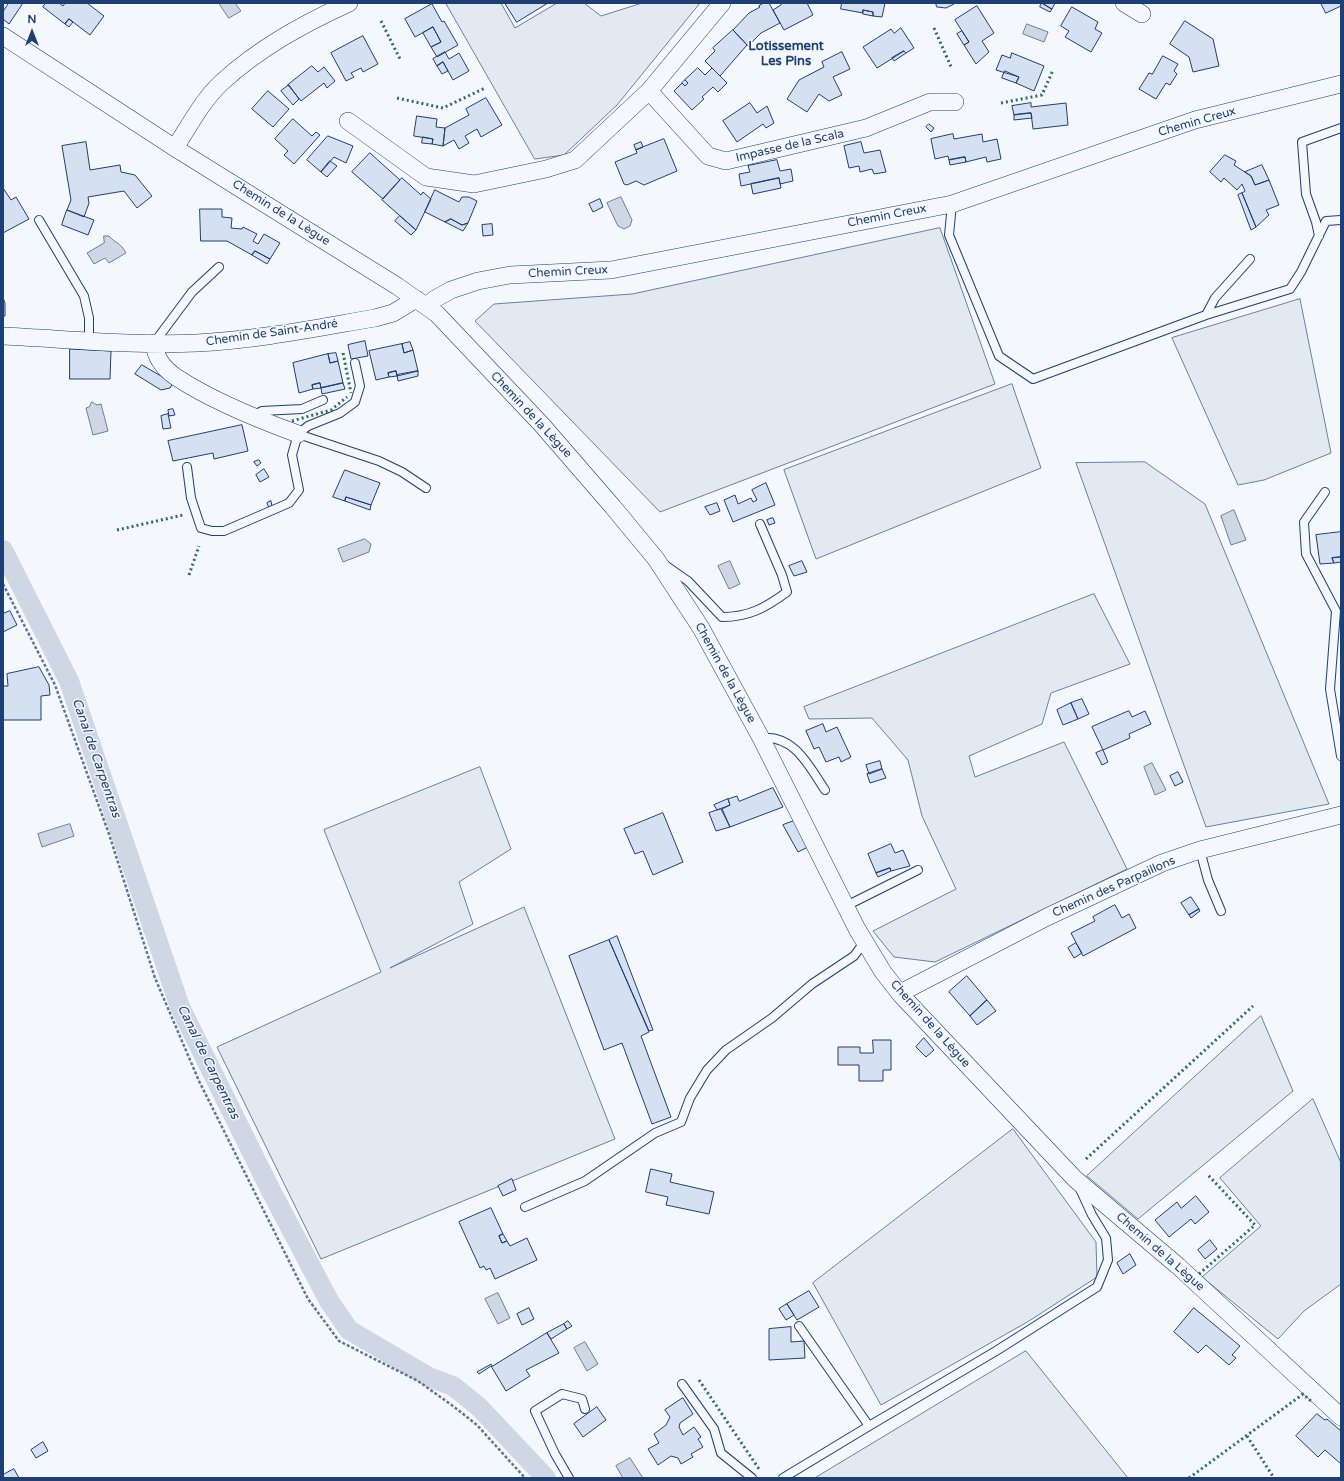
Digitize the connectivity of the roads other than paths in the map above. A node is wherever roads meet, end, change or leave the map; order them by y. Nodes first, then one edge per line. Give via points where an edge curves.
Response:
1 (350, 3) edge
2 (722, 3) edge
3 (1124, 3) edge
4 (1142, 14) dead end
5 (3, 36) edge
6 (1341, 84) edge
7 (649, 91) junction
8 (955, 102) dead end
9 (348, 121) dead end
10 (1341, 128) edge
11 (176, 148) junction
12 (952, 204) junction
13 (39, 220) dead end
14 (1341, 220) edge
15 (1319, 236) junction
16 (1250, 259) dead end
17 (219, 267) dead end
18 (421, 303) junction
19 (1206, 315) junction
20 (3, 336) edge
21 (89, 340) junction
22 (154, 343) junction
23 (355, 363) dead end
24 (323, 400) dead end
25 (251, 416) junction
26 (298, 434) junction
27 (187, 467) dead end
28 (426, 488) dead end
29 (1325, 492) dead end
30 (760, 524) dead end
31 (656, 560) junction
32 (761, 738) junction
33 (1341, 756) edge
34 (825, 790) dead end
35 (1341, 816) edge
36 (1200, 850) junction
37 (918, 870) dead end
38 (846, 906) junction
39 (1222, 911) dead end
40 (865, 941) junction
41 (901, 995) junction
42 (1075, 1179) junction
43 (525, 1207) dead end
44 (799, 1326) dead end
45 (682, 1384) dead end
46 (585, 1409) dead end
47 (1341, 1417) edge
48 (869, 1426) junction
49 (569, 1478) edge
50 (752, 1478) edge
51 (782, 1478) edge

1 - 11 street via 308,22 273,42 242,66 205,102
2 - 7 street
3 - 4 street
5 - 11 street, Chemin de la Lègue
6 - 12 street, Chemin Creux via 1196,120
7 - 8 street, Impasse de la Scala via 708,156 726,161 866,128 930,102
7 - 9 street via 575,160 546,169 474,184 426,177
10 - 15 lane via 1302,142 1306,194
11 - 18 street, Chemin de la Lègue
12 - 18 street, Chemin Creux via 611,270 510,275 450,290
12 - 19 lane via 949,235 999,356 1033,379
13 - 21 lane via 84,296 89,318
14 - 15 lane via 1326,221
15 - 19 lane via 1290,289
16 - 19 lane via 1215,298
17 - 22 lane via 192,292
18 - 22 street, Chemin de Saint-André via 375,318 245,339
18 - 31 street, Chemin de la Lègue via 437,314 542,425
20 - 21 street, Chemin de Saint-André
21 - 22 street, Chemin de Saint-André
22 - 25 street via 155,352 161,363 175,377
23 - 26 lane via 360,386 355,402 340,413 308,426
24 - 25 lane via 302,409 262,411
25 - 26 street
26 - 27 lane via 292,455 300,490 289,503 224,531 201,528 191,498
26 - 28 lane via 379,461
29 - 33 lane via 1304,522 1306,554 1336,611 1330,690
30 - 31 lane via 787,592 766,608 738,617 722,617 688,581
31 - 32 street, Chemin de la Lègue via 701,628
32 - 34 lane via 772,736 786,741 802,756
32 - 38 street, Chemin de la Lègue
35 - 36 street, Chemin des Parpaillons
36 - 39 lane via 1208,880
36 - 41 street, Chemin des Parpaillons via 1162,863 1047,917
37 - 38 lane
38 - 40 street, Chemin de la Lègue
40 - 41 street, Chemin de la Lègue via 883,972
40 - 43 lane via 854,956 812,984 772,1018 726,1050 707,1070 690,1098 681,1122 655,1133 585,1181
41 - 42 street, Chemin de la Lègue
42 - 47 street, Chemin de la Lègue via 1178,1266
42 - 48 lane via 1106,1238 1108,1260 1097,1287 996,1351
44 - 48 lane
45 - 50 lane via 714,1429 721,1453
46 - 49 lane via 582,1399 562,1394 535,1411
48 - 51 lane

